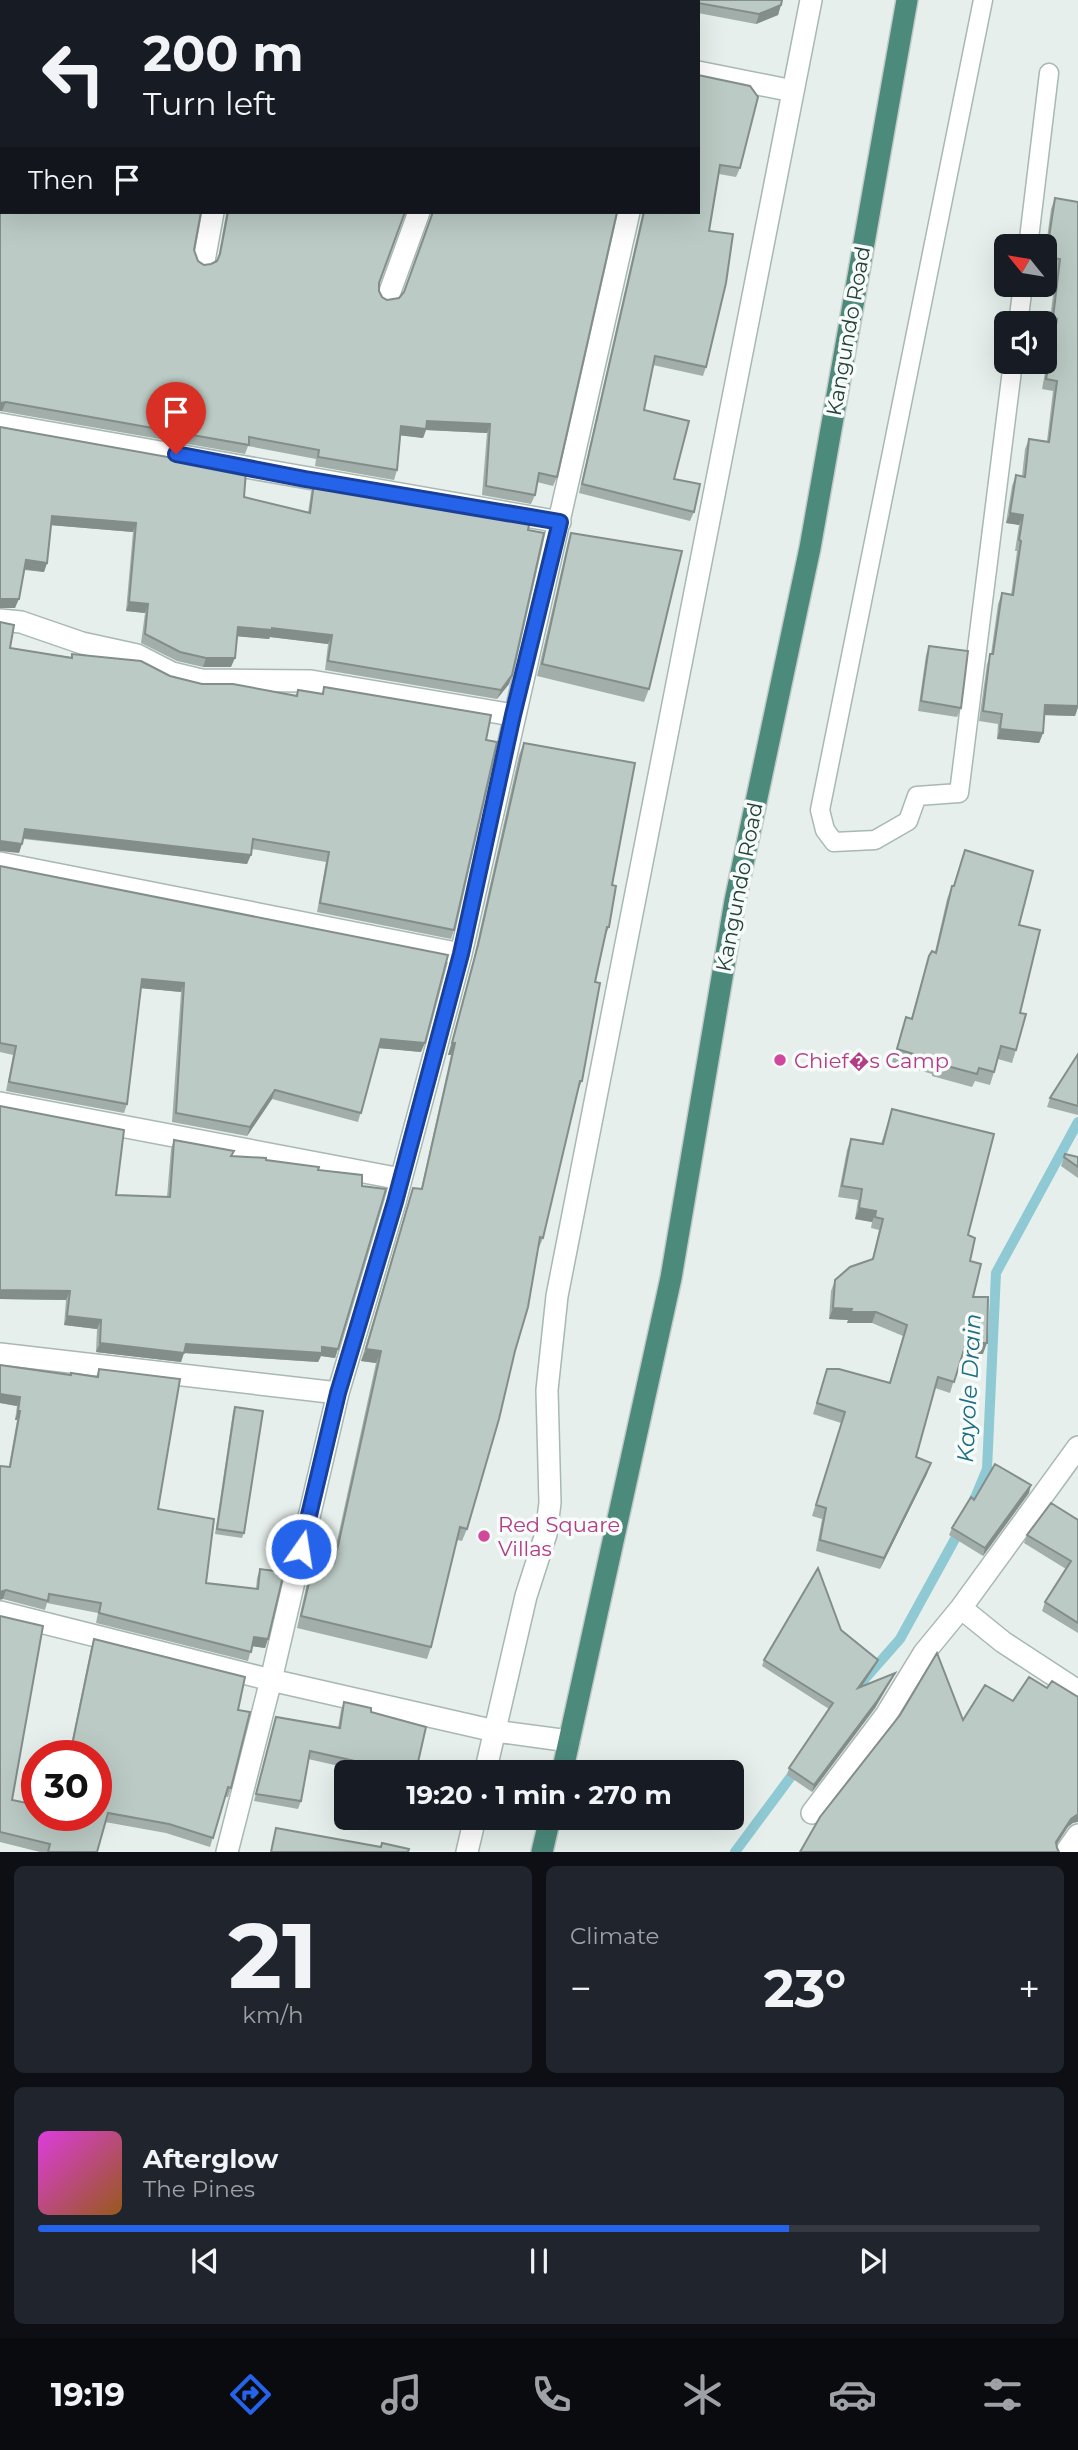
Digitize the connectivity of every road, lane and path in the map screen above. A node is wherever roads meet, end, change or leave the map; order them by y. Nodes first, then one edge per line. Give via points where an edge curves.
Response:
1 (811, 0) edge
2 (907, 0) edge
3 (983, 0) edge
4 (700, 72) edge
5 (1049, 73) dead end
6 (793, 91) junction
7 (213, 214) edge
8 (418, 214) edge
9 (629, 214) edge
10 (1030, 234) edge
11 (204, 261) edge
12 (388, 297) edge
13 (1011, 374) edge
14 (0, 424) edge
15 (560, 522) junction
16 (0, 620) edge
17 (513, 715) junction
18 (0, 863) edge
19 (461, 954) junction
20 (0, 1103) edge
21 (401, 1180) junction
22 (0, 1354) edge
23 (338, 1393) junction
24 (1078, 1447) edge
25 (961, 1608) junction
26 (0, 1612) edge
27 (271, 1680) junction
28 (1078, 1691) edge
29 (495, 1731) junction
30 (569, 1741) junction
31 (488, 1760) edge
32 (565, 1760) edge
33 (812, 1813) dead end
34 (472, 1830) edge
35 (547, 1830) edge
36 (1078, 1835) edge
37 (227, 1852) edge
38 (467, 1852) edge
39 (542, 1852) edge
40 (1066, 1852) edge

1 - 6 street
2 - 30 highway, Kangundo Road via 810,548 735,901 671,1278
3 - 13 lane via 821,810 825,830 834,842 875,840 908,821 917,796 959,793
4 - 6 street
5 - 10 lane
6 - 29 street via 557,1296 547,1390 549,1513
7 - 11 street
8 - 12 street
9 - 15 street
14 - 15 street
15 - 17 street
16 - 17 street via 137,655 172,673 201,680 311,681
17 - 19 street
18 - 19 street
19 - 21 street
20 - 21 street
21 - 23 street
22 - 23 street
23 - 27 street
24 - 25 street
25 - 28 street
25 - 33 street
26 - 27 street
27 - 29 street
27 - 37 street
29 - 30 street
29 - 31 street
30 - 32 highway, Kangundo Road
34 - 38 street
35 - 39 highway
36 - 40 street

